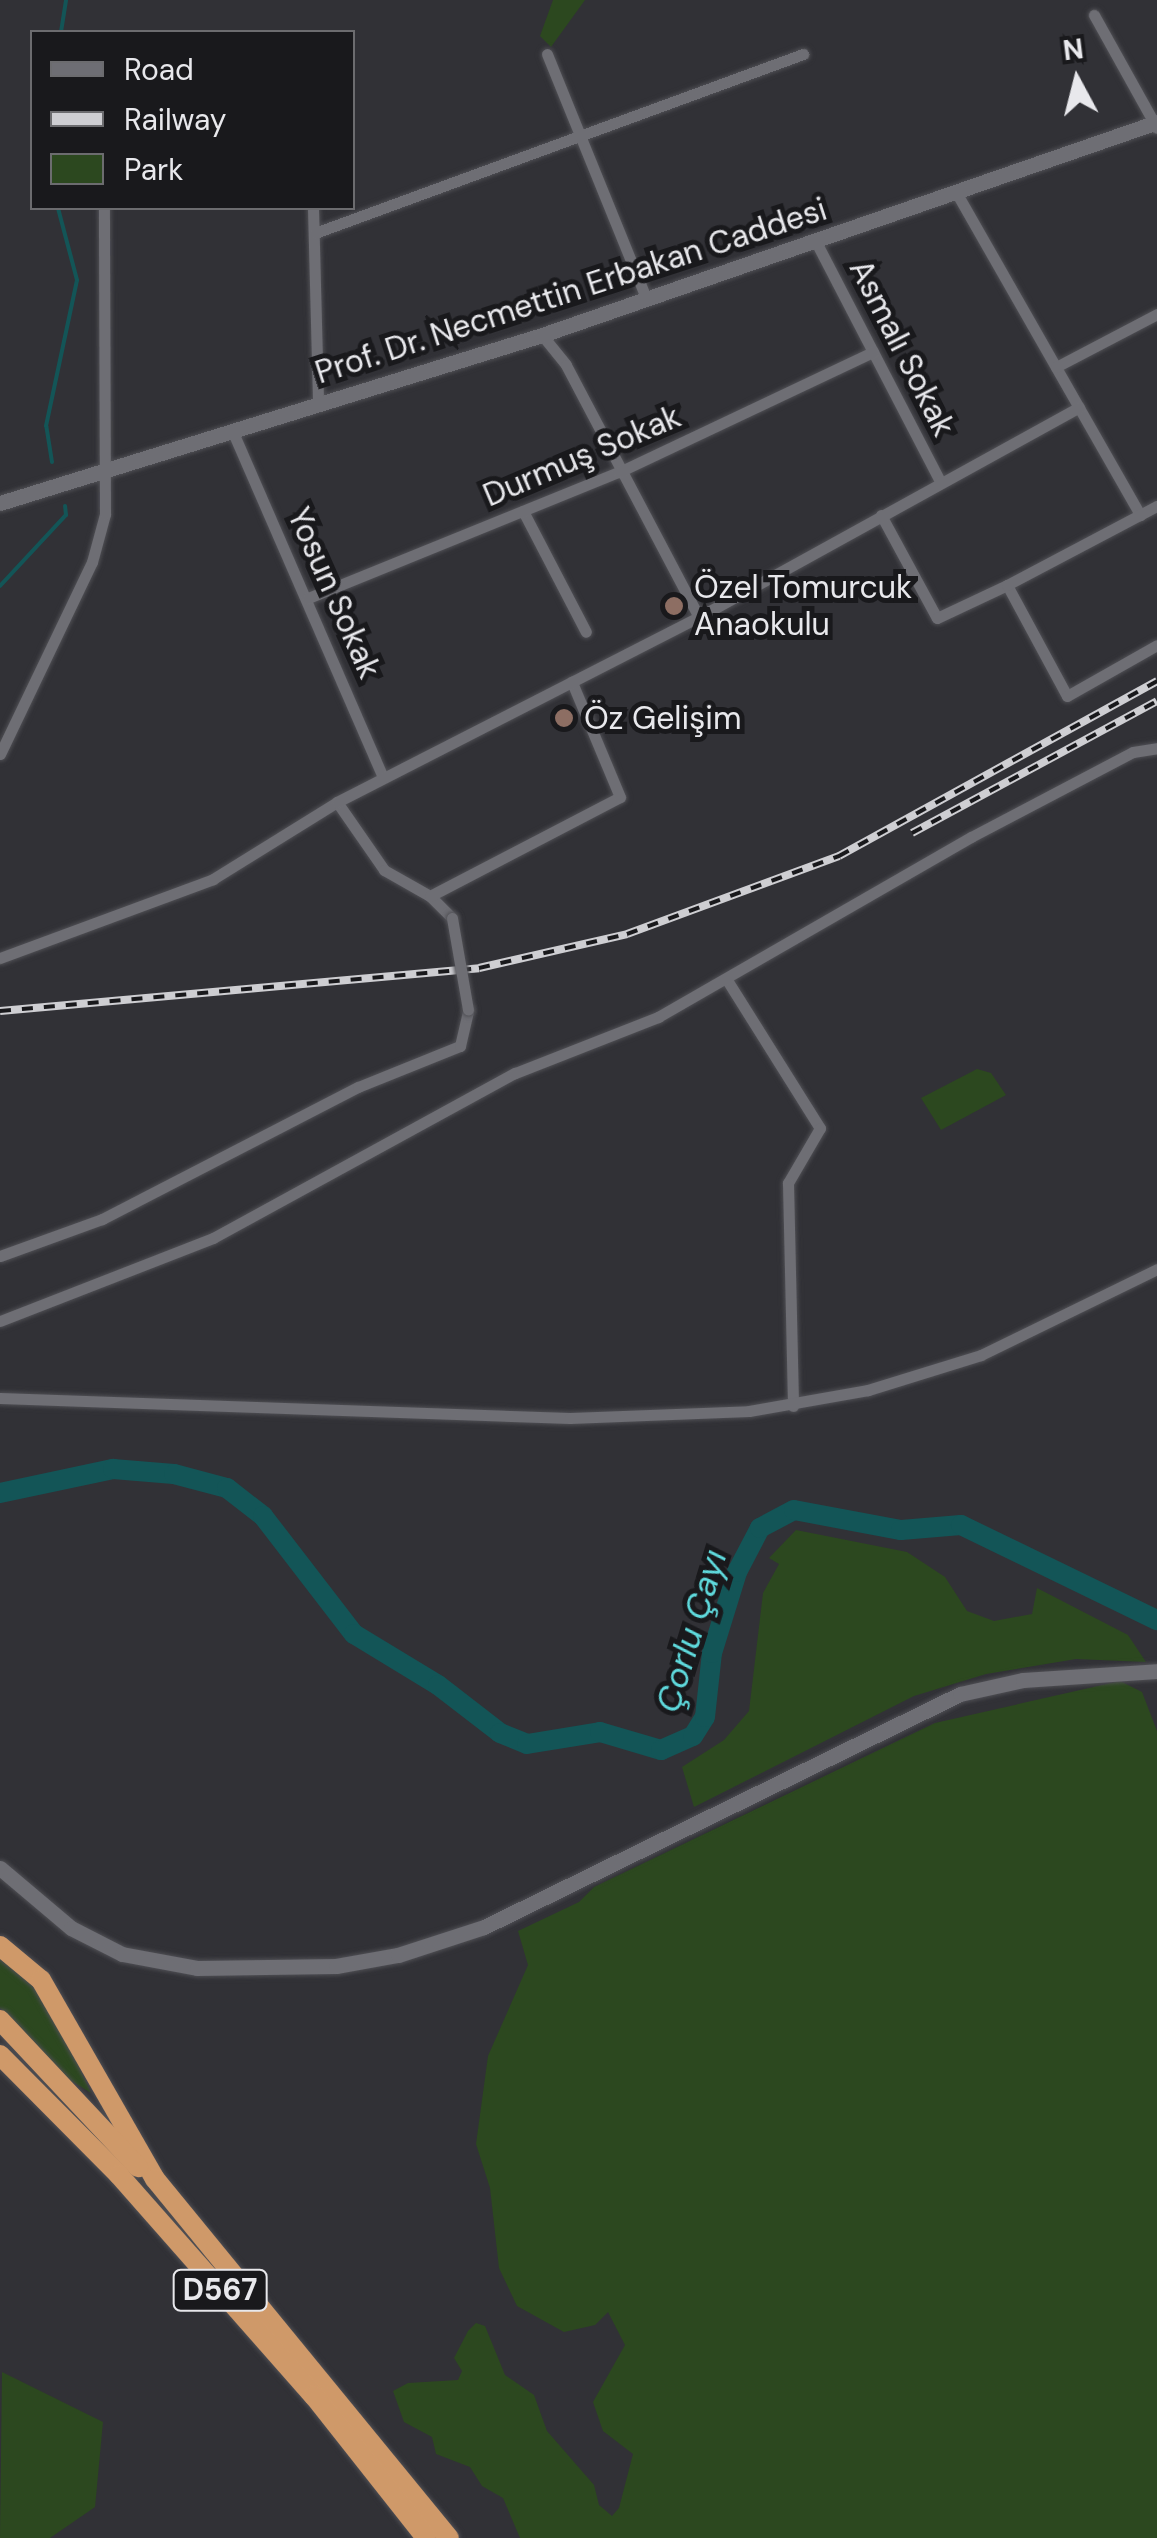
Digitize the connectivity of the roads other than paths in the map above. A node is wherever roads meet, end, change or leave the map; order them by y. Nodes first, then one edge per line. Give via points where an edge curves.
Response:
1 (1094, 15) dead end
2 (546, 54) dead end
3 (802, 54) dead end
4 (1156, 125) edge
5 (580, 138) junction
6 (956, 192) junction
7 (104, 210) edge
8 (313, 210) edge
9 (315, 233) junction
10 (815, 240) junction
11 (647, 300) junction
12 (1157, 314) edge
13 (542, 335) junction
14 (873, 352) junction
15 (1056, 367) junction
16 (318, 404) junction
17 (1079, 408) junction
18 (232, 430) junction
19 (101, 469) junction
20 (619, 472) junction
21 (940, 481) junction
22 (0, 503) edge
23 (1157, 506) edge
24 (523, 511) junction
25 (881, 514) junction
26 (1140, 515) junction
27 (1007, 586) junction
28 (308, 598) junction
29 (699, 617) junction
30 (586, 632) dead end
31 (1157, 645) edge
32 (572, 682) junction
33 (1157, 748) edge
34 (0, 754) edge
35 (383, 778) junction
36 (338, 802) junction
37 (430, 896) junction
38 (0, 958) edge
39 (727, 980) junction
40 (0, 1256) edge
41 (1157, 1269) edge
42 (0, 1320) edge
43 (0, 1398) edge
44 (792, 1406) junction
45 (1157, 1671) edge
46 (0, 1868) edge
47 (0, 1946) edge
48 (0, 2020) edge
49 (0, 2055) edge
50 (264, 2312) junction
51 (426, 2538) edge
52 (449, 2538) edge

1 - 4 street
2 - 5 street
3 - 5 street
4 - 6 street, Prof. Dr. Necmettin Erbakan Caddesi
5 - 9 street
5 - 11 street
6 - 10 street, Prof. Dr. Necmettin Erbakan Caddesi
6 - 15 street
7 - 19 street via 108,435
8 - 9 street
9 - 16 street
10 - 11 street, Prof. Dr. Necmettin Erbakan Caddesi
10 - 14 street, Asmalı Sokak
11 - 13 street, Prof. Dr. Necmettin Erbakan Caddesi
12 - 15 street
13 - 16 street, Prof. Dr. Necmettin Erbakan Caddesi
13 - 20 street via 566,364
14 - 20 street, Durmuş Sokak
14 - 21 street, Asmalı Sokak
15 - 17 street
16 - 18 street, Prof. Dr. Necmettin Erbakan Caddesi
17 - 21 street
17 - 26 street
18 - 19 street, Prof. Dr. Necmettin Erbakan Caddesi
18 - 28 street, Yosun Sokak
19 - 22 street, Prof. Dr. Necmettin Erbakan Caddesi
19 - 34 street via 105,514 92,562
20 - 24 street, Durmuş Sokak
20 - 29 street
21 - 25 street
23 - 26 street
24 - 28 street, Durmuş Sokak
24 - 30 street
25 - 27 street via 938,618
25 - 29 street
26 - 27 street
27 - 31 street via 1067,696
28 - 35 street, Yosun Sokak
29 - 32 street
32 - 35 street
32 - 37 street via 620,797
33 - 39 street via 1132,752 971,837
35 - 36 street
36 - 37 street via 384,870
36 - 38 street via 214,878
37 - 40 street, bridge via 452,918 468,1010 460,1046 358,1087 102,1219
39 - 42 street via 658,1018 516,1073 213,1238
39 - 44 street via 820,1128 788,1183
41 - 44 street via 981,1355
43 - 44 street via 570,1418
45 - 46 street via 1023,1680 960,1694 500,1920 398,1956 352,1964 197,1968 122,1954 71,1928
47 - 50 highway via 41,1980 155,2179
48 - 50 highway, D567
49 - 51 highway, D567 via 119,2175 314,2396
50 - 52 highway, D567

